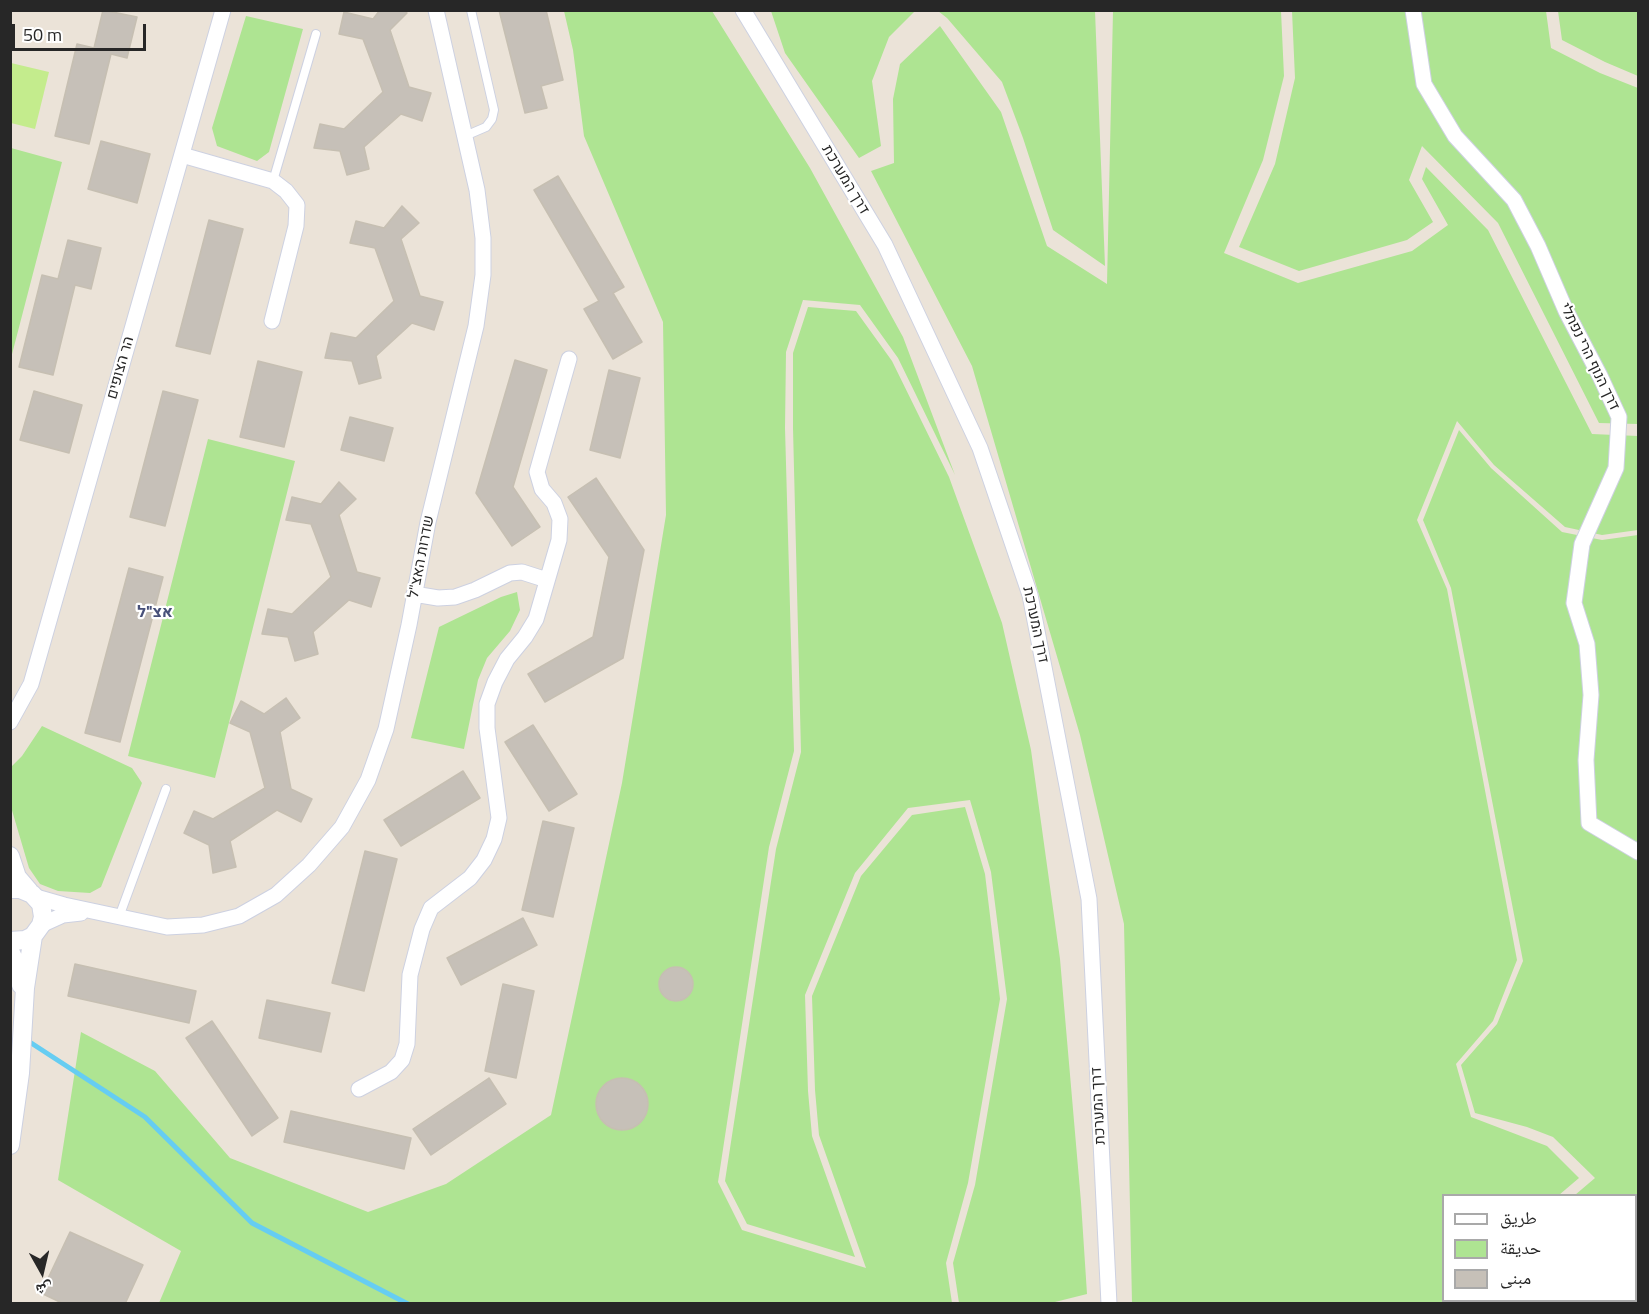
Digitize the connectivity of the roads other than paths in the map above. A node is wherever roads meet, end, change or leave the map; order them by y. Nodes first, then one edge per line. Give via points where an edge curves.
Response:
1 (223, 10) edge
2 (436, 10) edge
3 (471, 10) edge
4 (743, 10) edge
5 (1413, 10) edge
6 (316, 34) dead end
7 (465, 136) junction
8 (182, 155) junction
9 (273, 181) junction
10 (272, 321) dead end
11 (569, 359) dead end
12 (547, 580) junction
13 (414, 594) junction
14 (10, 722) edge
15 (166, 789) dead end
16 (1638, 852) edge
17 (10, 856) edge
18 (10, 889) edge
19 (32, 894) junction
20 (112, 916) junction
21 (37, 930) junction
22 (10, 941) edge
23 (10, 951) edge
24 (24, 1005) junction
25 (359, 1089) dead end
26 (10, 1145) edge
27 (1109, 1304) edge

1 - 8 street, הר הצופים
2 - 7 street, שדרות האצ"ל
3 - 7 lane via 494,110 486,127
4 - 27 street, דרך המערכת via 885,245 980,448 1030,595 1089,899
5 - 16 street, דרך הנוף הרי נפתלי via 1424,84 1455,136 1514,200 1619,417 1616,468 1582,544 1574,603 1587,644 1591,695 1589,823
6 - 9 lane
7 - 13 street, שדרות האצ"ל via 477,190 483,275 476,326
8 - 9 street
8 - 14 street, הר הצופים via 31,684
9 - 10 street via 297,205 297,226
11 - 12 street via 537,472 560,519 559,540
12 - 13 street via 510,573 454,597
12 - 25 street via 536,619 507,659 487,704 499,818 494,839 470,878 431,908 422,929 410,975 407,1044 402,1060 392,1072
13 - 20 street, שדרות האצ"ל via 386,729 368,780 342,827 309,865 276,895 239,916 203,925 166,927
15 - 20 lane
17 - 19 street via 17,877
18 - 19 street
19 - 20 street, שדרות האצ"ל
19 - 21 street via 42,908
20 - 21 street, שדרות האצ"ל via 74,913 52,918
21 - 22 street via 21,941
21 - 24 street via 28,963
23 - 24 street via 21,981
24 - 26 street

